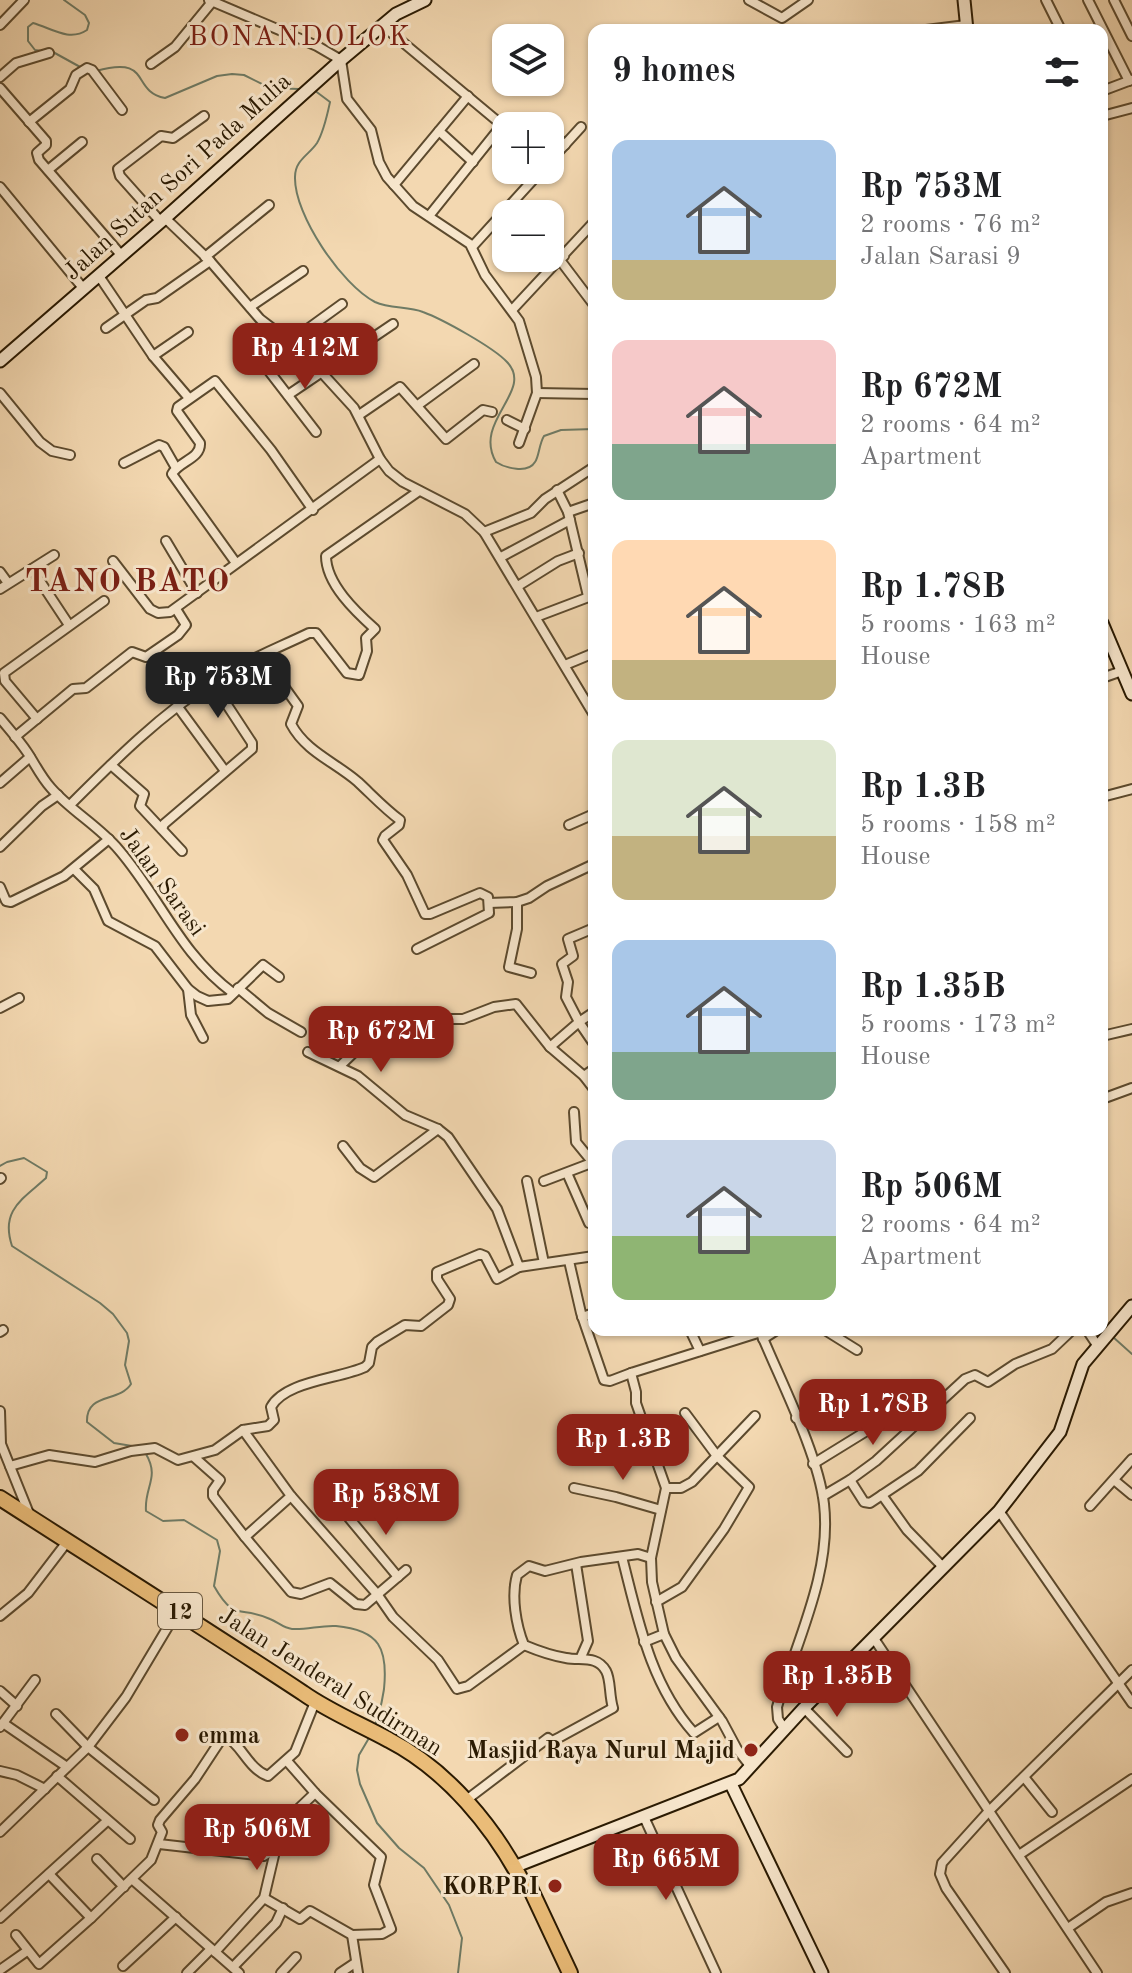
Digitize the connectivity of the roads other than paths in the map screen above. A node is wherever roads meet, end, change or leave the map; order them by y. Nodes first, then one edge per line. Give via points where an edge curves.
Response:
1 (24, 0) edge
2 (425, 0) edge
3 (749, 0) edge
4 (808, 0) edge
5 (964, 0) edge
6 (1046, 0) edge
7 (1088, 0) edge
8 (1114, 0) edge
9 (210, 1) edge
10 (967, 24) edge
11 (1058, 24) edge
12 (1101, 24) edge
13 (0, 25) edge
14 (382, 25) junction
15 (1132, 36) edge
16 (1108, 38) edge
17 (49, 53) dead end
18 (341, 60) junction
19 (151, 64) dead end
20 (0, 77) edge
21 (1131, 81) edge
22 (0, 88) edge
23 (1108, 89) edge
24 (468, 96) junction
25 (1132, 108) edge
26 (122, 110) dead end
27 (1108, 114) edge
28 (204, 116) dead end
29 (492, 116) edge
30 (29, 122) junction
31 (581, 127) dead end
32 (439, 131) junction
33 (492, 138) edge
34 (82, 142) dead end
35 (565, 145) edge
36 (473, 162) junction
37 (48, 170) junction
38 (530, 184) edge
39 (394, 185) junction
40 (0, 187) edge
41 (515, 200) edge
42 (269, 205) dead end
43 (429, 216) junction
44 (163, 220) junction
45 (492, 225) edge
46 (588, 230) edge
47 (472, 247) junction
48 (122, 256) junction
49 (564, 256) edge
50 (207, 259) junction
51 (564, 261) edge
52 (303, 271) dead end
53 (549, 272) edge
54 (99, 276) junction
55 (83, 288) junction
56 (588, 296) edge
57 (342, 304) dead end
58 (250, 307) junction
59 (513, 309) junction
60 (124, 315) junction
61 (393, 324) dead end
62 (106, 328) dead end
63 (188, 332) dead end
64 (291, 341) junction
65 (252, 349) dead end
66 (153, 356) junction
67 (0, 361) edge
68 (474, 364) dead end
69 (321, 371) junction
70 (0, 393) edge
71 (537, 393) junction
72 (588, 394) edge
73 (288, 395) junction
74 (188, 397) junction
75 (418, 405) junction
76 (492, 412) dead end
77 (359, 415) junction
78 (507, 420) dead end
79 (525, 429) junction
80 (316, 432) dead end
81 (519, 443) dead end
82 (70, 455) dead end
83 (380, 459) junction
84 (124, 463) dead end
85 (176, 468) junction
86 (588, 471) edge
87 (557, 490) junction
88 (419, 491) junction
89 (588, 506) edge
90 (313, 510) junction
91 (569, 516) junction
92 (484, 532) junction
93 (166, 541) dead end
94 (579, 553) junction
95 (54, 555) dead end
96 (501, 557) junction
97 (113, 561) dead end
98 (236, 563) junction
99 (32, 569) junction
100 (0, 572) edge
101 (588, 584) edge
102 (4, 586) edge
103 (518, 586) junction
104 (197, 593) junction
105 (588, 596) edge
106 (104, 601) dead end
107 (176, 609) junction
108 (536, 617) junction
109 (69, 625) junction
110 (1108, 637) edge
111 (588, 655) edge
112 (262, 656) junction
113 (565, 665) junction
114 (1122, 671) junction
115 (1108, 676) edge
116 (212, 682) junction
117 (1132, 694) edge
118 (588, 705) edge
119 (178, 707) junction
120 (0, 718) edge
121 (37, 719) junction
122 (15, 737) junction
123 (30, 757) junction
124 (111, 765) junction
125 (225, 771) junction
126 (0, 783) edge
127 (1132, 789) edge
128 (58, 795) junction
129 (1108, 795) edge
130 (70, 805) junction
131 (588, 817) edge
132 (569, 825) dead end
133 (162, 829) junction
134 (109, 839) junction
135 (0, 847) edge
136 (182, 851) dead end
137 (588, 867) edge
138 (74, 869) junction
139 (0, 887) edge
140 (517, 902) junction
141 (489, 903) junction
142 (588, 931) edge
143 (417, 949) dead end
144 (531, 973) dead end
145 (279, 977) dead end
146 (188, 989) junction
147 (236, 991) junction
148 (19, 998) dead end
149 (0, 1008) edge
150 (588, 1016) edge
151 (579, 1022) junction
152 (1132, 1029) edge
153 (301, 1032) dead end
154 (588, 1035) edge
155 (1108, 1035) edge
156 (203, 1038) dead end
157 (550, 1047) junction
158 (308, 1052) dead end
159 (340, 1066) junction
160 (588, 1073) edge
161 (584, 1076) junction
162 (588, 1081) edge
163 (1132, 1088) edge
164 (1108, 1097) edge
165 (574, 1112) dead end
166 (438, 1129) junction
167 (343, 1146) dead end
168 (588, 1156) edge
169 (588, 1165) edge
170 (567, 1173) junction
171 (527, 1181) dead end
172 (544, 1181) dead end
173 (588, 1221) edge
174 (588, 1257) edge
175 (569, 1261) junction
176 (544, 1263) junction
177 (519, 1267) junction
178 (1132, 1306) edge
179 (588, 1315) edge
180 (582, 1317) junction
181 (1108, 1333) edge
182 (588, 1334) edge
183 (589, 1336) edge
184 (693, 1336) edge
185 (754, 1336) edge
186 (762, 1336) edge
187 (835, 1336) edge
188 (1065, 1336) edge
189 (1094, 1336) edge
190 (1105, 1336) edge
191 (1100, 1342) junction
192 (857, 1350) dead end
193 (700, 1351) junction
194 (631, 1373) junction
195 (860, 1387) dead end
196 (909, 1397) dead end
197 (0, 1411) edge
198 (685, 1413) dead end
199 (755, 1416) dead end
200 (796, 1418) junction
201 (970, 1418) dead end
202 (243, 1430) junction
203 (717, 1456) junction
204 (194, 1457) junction
205 (1132, 1459) edge
206 (813, 1464) junction
207 (10, 1466) junction
208 (850, 1480) junction
209 (1114, 1480) junction
210 (574, 1488) dead end
211 (666, 1488) junction
212 (882, 1495) junction
213 (1132, 1495) edge
214 (291, 1496) junction
215 (823, 1496) junction
216 (0, 1498) edge
217 (1090, 1506) dead end
218 (661, 1510) junction
219 (999, 1511) junction
220 (30, 1517) junction
221 (349, 1518) dead end
222 (245, 1537) junction
223 (67, 1542) junction
224 (622, 1557) junction
225 (651, 1558) junction
226 (576, 1564) junction
227 (943, 1567) junction
228 (406, 1570) dead end
229 (398, 1577) junction
230 (377, 1594) junction
231 (656, 1602) junction
232 (178, 1610) junction
233 (0, 1616) edge
234 (664, 1634) junction
235 (873, 1637) junction
236 (645, 1643) junction
237 (524, 1645) junction
238 (634, 1649) dead end
239 (581, 1657) junction
240 (1132, 1670) edge
241 (35, 1680) dead end
242 (1119, 1683) junction
243 (0, 1691) edge
244 (315, 1702) junction
245 (1132, 1703) edge
246 (17, 1706) junction
247 (804, 1708) junction
248 (56, 1714) dead end
249 (719, 1717) junction
250 (2, 1725) edge
251 (785, 1730) junction
252 (88, 1747) junction
253 (847, 1752) dead end
254 (287, 1761) junction
255 (67, 1767) junction
256 (751, 1767) junction
257 (0, 1771) edge
258 (57, 1776) junction
259 (1024, 1777) junction
260 (1132, 1779) edge
261 (731, 1784) junction
262 (45, 1789) junction
263 (315, 1793) junction
264 (154, 1800) dead end
265 (465, 1801) junction
266 (989, 1811) junction
267 (1052, 1812) dead end
268 (644, 1817) junction
269 (107, 1821) junction
270 (0, 1832) edge
271 (130, 1839) dead end
272 (159, 1844) junction
273 (276, 1846) junction
274 (1019, 1855) junction
275 (97, 1859) dead end
276 (514, 1867) junction
277 (49, 1874) junction
278 (133, 1880) junction
279 (524, 1885) junction
280 (124, 1887) junction
281 (1132, 1893) edge
282 (264, 1898) junction
283 (283, 1908) junction
284 (176, 1917) junction
285 (0, 1918) edge
286 (91, 1918) junction
287 (1068, 1928) junction
288 (16, 1935) dead end
289 (352, 1935) junction
290 (213, 1950) junction
291 (27, 1951) junction
292 (296, 1957) dead end
293 (123, 1966) dead end
294 (357, 1968) edge
295 (0, 1970) edge
296 (236, 1970) edge
297 (187, 1973) edge
298 (281, 1973) edge
299 (340, 1973) edge
300 (561, 1973) edge
301 (570, 1973) edge
302 (716, 1973) edge
303 (822, 1973) edge
304 (1005, 1973) edge
305 (1097, 1973) edge

1 - 13 street
2 - 14 street, Jalan Sutan Sori Pada Mulia
3 - 4 street via 782,18
5 - 10 street
6 - 11 street
7 - 12 street
8 - 15 street
9 - 18 street
9 - 19 street via 175,47
14 - 18 street, Jalan Sutan Sori Pada Mulia
14 - 24 street
16 - 21 street
17 - 20 street via 16,63
18 - 39 street via 347,99 371,130 379,162
18 - 44 street, Jalan Sutan Sori Pada Mulia
21 - 23 street
22 - 30 street
24 - 29 street
24 - 32 street
25 - 27 street
26 - 30 street via 89,68
28 - 44 street via 173,138 161,136 118,169
30 - 37 street via 47,142 37,156
31 - 35 street
32 - 36 street
32 - 39 street
33 - 36 street
34 - 37 street
36 - 43 street
37 - 48 street
38 - 41 street
39 - 43 street
40 - 55 street
42 - 50 street
43 - 47 street
44 - 48 street, Jalan Sutan Sori Pada Mulia
44 - 50 street
45 - 47 street
46 - 49 street
47 - 59 street via 485,275
48 - 54 street, Jalan Sutan Sori Pada Mulia
50 - 58 street
50 - 60 street via 157,298
51 - 56 street
52 - 58 street
53 - 59 street
54 - 55 street, Jalan Sutan Sori Pada Mulia
54 - 60 street
55 - 67 street, Jalan Sutan Sori Pada Mulia
57 - 64 street
58 - 64 street
59 - 71 street
60 - 62 street
60 - 66 street
61 - 69 street
63 - 66 street
64 - 69 street
65 - 73 street
66 - 74 street
68 - 75 street
69 - 73 street
69 - 77 street
70 - 82 street via 40,442
71 - 72 street
71 - 79 street
73 - 80 street
74 - 85 street via 177,411 201,448
74 - 90 street via 215,381
75 - 76 street via 448,439 484,410
75 - 77 street via 400,387
77 - 83 street
78 - 79 street
79 - 81 street
83 - 88 street
83 - 90 street
84 - 85 street via 160,445
85 - 98 street via 172,474 179,486
86 - 87 street
87 - 91 street
87 - 92 street via 531,513
88 - 92 street via 465,514
88 - 112 street via 326,556 344,599 375,629 366,638 359,675 347,673 316,633
89 - 91 street
90 - 98 street
91 - 94 street
91 - 96 street
92 - 96 street
93 - 104 street
94 - 101 street
94 - 103 street
95 - 99 street
96 - 103 street
97 - 107 street via 150,609 161,614
98 - 104 street
99 - 102 street
99 - 109 street
100 - 102 street
103 - 108 street
104 - 107 street
105 - 108 street
106 - 109 street
107 - 121 street via 186,625 178,635 145,657 132,652
108 - 113 street
109 - 121 street via 4,675
110 - 114 street
111 - 113 street
112 - 116 street
112 - 141 street via 298,706 291,724 304,742 400,820 383,840 425,914 480,893
113 - 118 street
114 - 115 street
114 - 117 street
116 - 119 street
116 - 125 street via 252,746
119 - 124 street
119 - 125 street
120 - 122 street, Jalan Sarasi
121 - 122 street
122 - 123 street, Jalan Sarasi
123 - 126 street
123 - 128 street, Jalan Sarasi
124 - 130 street
124 - 133 street via 144,794 140,806
125 - 133 street
127 - 129 street
128 - 130 street, Jalan Sarasi
128 - 135 street
130 - 134 street, Jalan Sarasi
131 - 132 street
133 - 136 street
134 - 138 street
134 - 147 street, Jalan Sarasi via 157,900 188,951
137 - 140 street
138 - 139 street via 9,903
138 - 146 street via 94,889 108,921 159,950
140 - 141 street
140 - 144 street via 509,967
141 - 143 street via 489,913
142 - 151 street via 568,939 573,957 562,964 566,997
145 - 147 street via 263,965
146 - 147 street via 208,1001 224,1001
146 - 156 street via 191,1015
147 - 153 street, Jalan Sarasi
148 - 149 street
150 - 151 street
151 - 154 street
151 - 157 street
152 - 155 street
157 - 159 street via 516,1004 463,1019 398,1020 366,1039
157 - 161 street
158 - 159 street
159 - 166 street via 405,1115
160 - 161 street
161 - 162 street
163 - 164 street
165 - 168 street via 576,1142
166 - 167 street via 374,1177
166 - 177 street via 458,1148 497,1209
169 - 170 street
170 - 172 street
170 - 173 street
171 - 176 street
174 - 175 street
175 - 176 street
175 - 180 street
176 - 177 street
177 - 202 street via 497,1279 480,1254 437,1272 448,1305 421,1326 405,1325 377,1342 365,1367 306,1384 272,1403 274,1420 268,1426
178 - 181 street
179 - 180 street
180 - 182 street
183 - 194 street via 604,1380
184 - 193 street
185 - 193 street
186 - 200 street
187 - 192 street
188 - 208 street via 1049,1351 988,1382 974,1375 959,1383
189 - 191 street
190 - 191 street
191 - 219 street via 1080,1371 1060,1432
193 - 194 street
194 - 211 street
195 - 200 street
196 - 206 street via 886,1419
197 - 207 street via 1,1444
198 - 203 street
199 - 203 street
200 - 206 street
201 - 212 street via 918,1471
202 - 204 street via 225,1445
202 - 214 street
203 - 211 street via 692,1482
203 - 231 street via 748,1484 748,1490 682,1587
204 - 207 street via 178,1460 148,1448 95,1462 49,1455
204 - 222 street via 220,1480 213,1496
205 - 209 street
206 - 215 street
207 - 220 street
208 - 212 street via 866,1503
208 - 215 street
209 - 213 street
209 - 217 street
210 - 218 street
211 - 218 street
212 - 227 street
214 - 222 street
214 - 230 street
215 - 251 street via 819,1572 777,1707
216 - 220 highway, Jalan Jenderal Sudirman / 12
218 - 225 street
219 - 227 street
219 - 242 street
220 - 223 highway, Jalan Jenderal Sudirman / 12
221 - 229 street
222 - 230 street via 291,1592 301,1594 330,1583 361,1605
223 - 232 highway, Jalan Jenderal Sudirman / 12
223 - 233 street via 28,1593
224 - 225 street
224 - 226 street
224 - 236 street
225 - 231 street
226 - 237 street via 545,1571 529,1566 517,1575 516,1613
226 - 239 street via 588,1641
227 - 235 street
228 - 229 street
229 - 230 street
230 - 237 street via 438,1660 457,1689
231 - 234 street
232 - 244 highway, Jalan Jenderal Sudirman / 12
232 - 252 street via 126,1697
234 - 236 street
234 - 249 street
235 - 247 street
235 - 266 street
236 - 238 street
236 - 249 street via 662,1689 694,1733
237 - 239 street
239 - 265 street via 604,1667 612,1709 532,1748
240 - 242 street
241 - 246 street
242 - 245 street
242 - 259 street
243 - 246 street
244 - 254 street
244 - 265 highway, Jalan Jenderal Sudirman / 12 via 390,1740 433,1769
246 - 250 street
247 - 251 street
247 - 253 street
248 - 252 street
249 - 256 street
250 - 255 street
251 - 256 street
252 - 255 street
252 - 264 street
254 - 263 street
254 - 272 street via 265,1775 225,1736 160,1820
255 - 258 street
256 - 261 street
257 - 262 street
258 - 262 street
258 - 269 street
259 - 266 street
259 - 267 street
260 - 274 street
261 - 268 street
261 - 303 street
262 - 270 street
263 - 273 street via 294,1813
263 - 289 street via 381,1857 374,1885 391,1929
265 - 276 highway, Jalan Jenderal Sudirman / 12
266 - 274 street
266 - 304 street via 942,1863 940,1874
268 - 276 street
268 - 302 street
269 - 271 street
269 - 277 street
272 - 273 street via 252,1856 264,1856
272 - 278 street
273 - 282 street
274 - 287 street
275 - 280 street
276 - 279 highway, Jalan Jenderal Sudirman / 12
277 - 285 street
277 - 286 street
278 - 280 street
278 - 284 street
279 - 300 highway, Jalan Jenderal Sudirman / 12
279 - 301 highway, Jalan Jenderal Sudirman / 12
280 - 286 street
281 - 287 street via 1106,1902
282 - 283 street
282 - 290 street
283 - 289 street via 300,1919 310,1911
283 - 296 street
284 - 290 street
284 - 293 street
286 - 291 street via 41,1963
287 - 305 street
288 - 291 street
289 - 294 street
290 - 296 street
290 - 297 street
291 - 295 street
292 - 298 street
294 - 299 street

